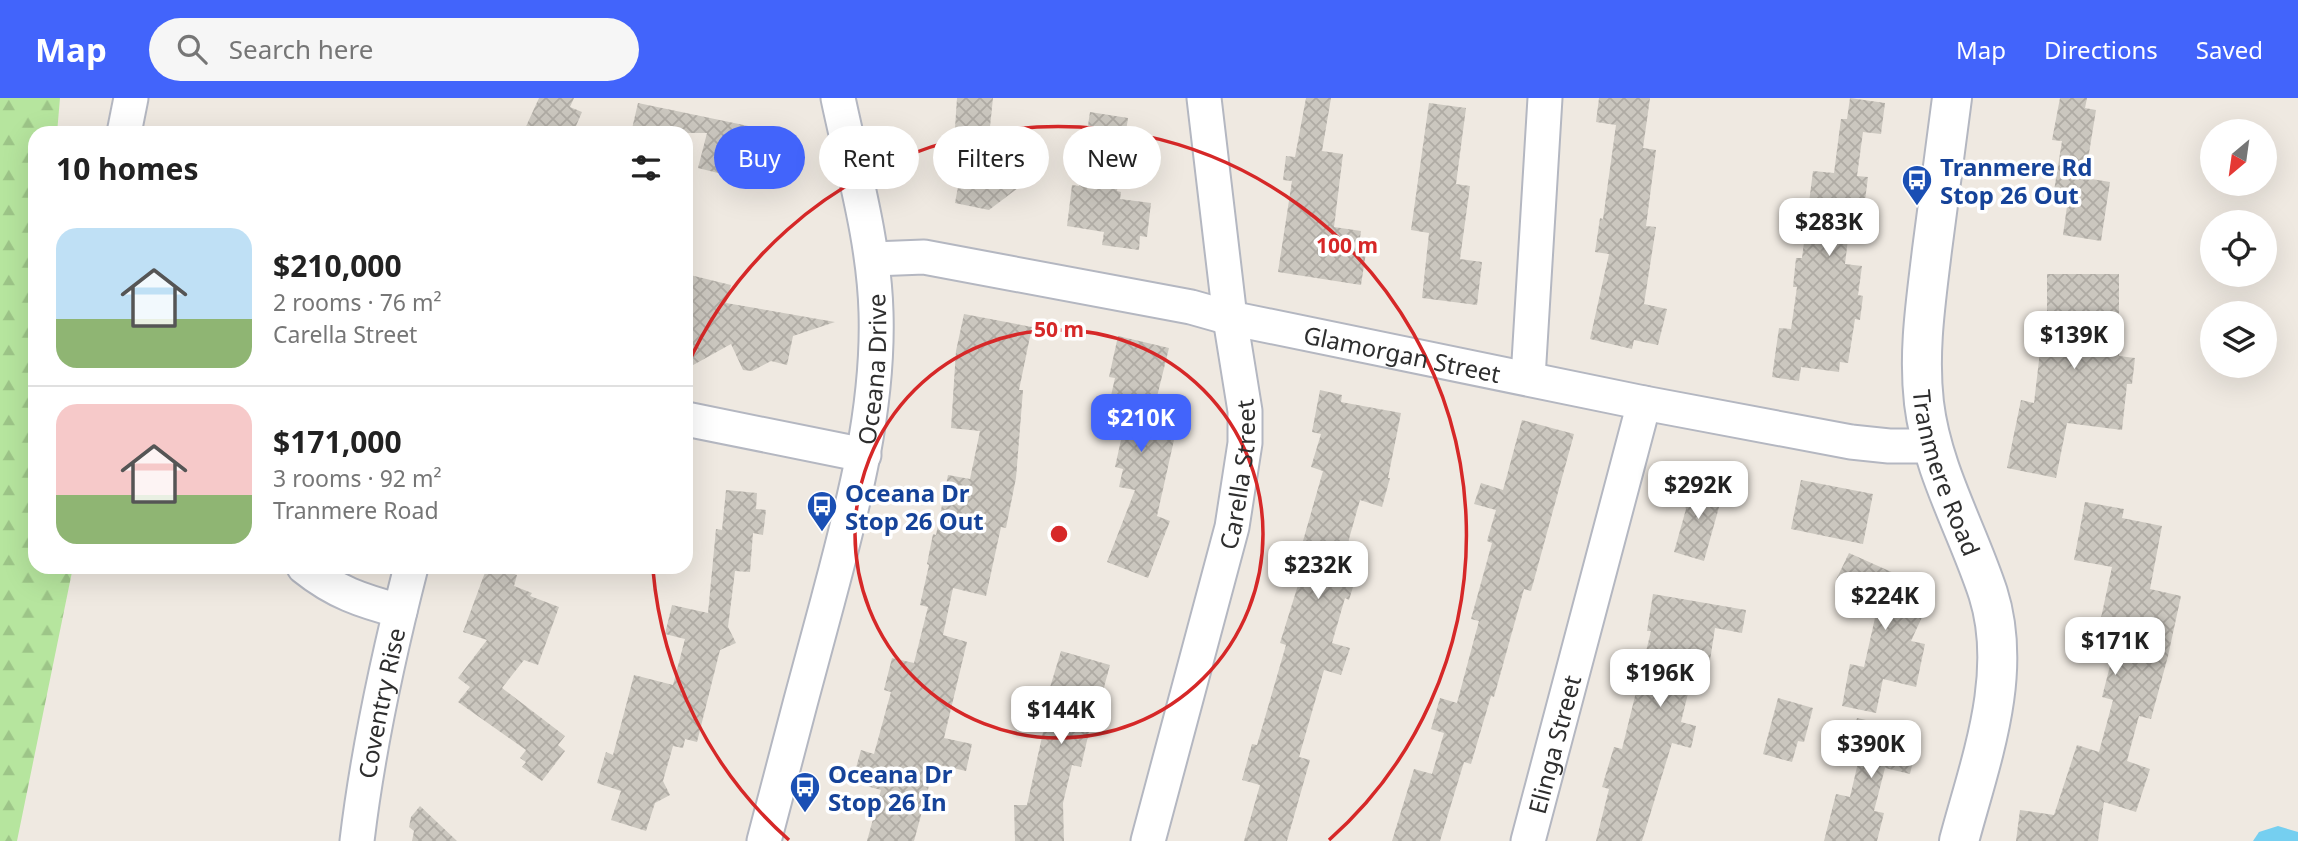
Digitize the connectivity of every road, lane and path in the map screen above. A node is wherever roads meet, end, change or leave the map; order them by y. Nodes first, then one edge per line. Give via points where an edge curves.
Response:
1 (131, 98) edge
2 (838, 98) edge
3 (1204, 98) edge
4 (1545, 98) edge
5 (1952, 98) edge
6 (125, 126) edge
7 (873, 259) junction
8 (1230, 318) junction
9 (1528, 378) junction
10 (1644, 403) junction
11 (693, 420) edge
12 (1932, 446) junction
13 (864, 455) junction
14 (313, 574) edge
15 (409, 574) edge
16 (400, 611) junction
17 (357, 841) edge
18 (764, 841) edge
19 (1148, 841) edge
20 (1528, 841) edge
21 (1959, 841) edge

1 - 6 street
2 - 7 street, Oceana Drive
3 - 8 street, Carella Street
4 - 9 street
5 - 12 street, Tranmere Road via 1922,326 1921,368
7 - 8 street, Glamorgan Street via 925,257
7 - 13 street, Oceana Drive via 875,351
8 - 9 street, Glamorgan Street
8 - 19 street, Carella Street via 1245,411 1240,484
9 - 10 street, Glamorgan Street
10 - 12 street, Glamorgan Street via 1851,442
10 - 20 street, Elinga Street
11 - 13 street
12 - 21 street, Tranmere Road via 1989,595 1997,637 1991,716
13 - 18 street, Oceana Drive
14 - 16 street via 341,593
15 - 16 street, Coventry Rise
16 - 17 street, Coventry Rise via 372,739

